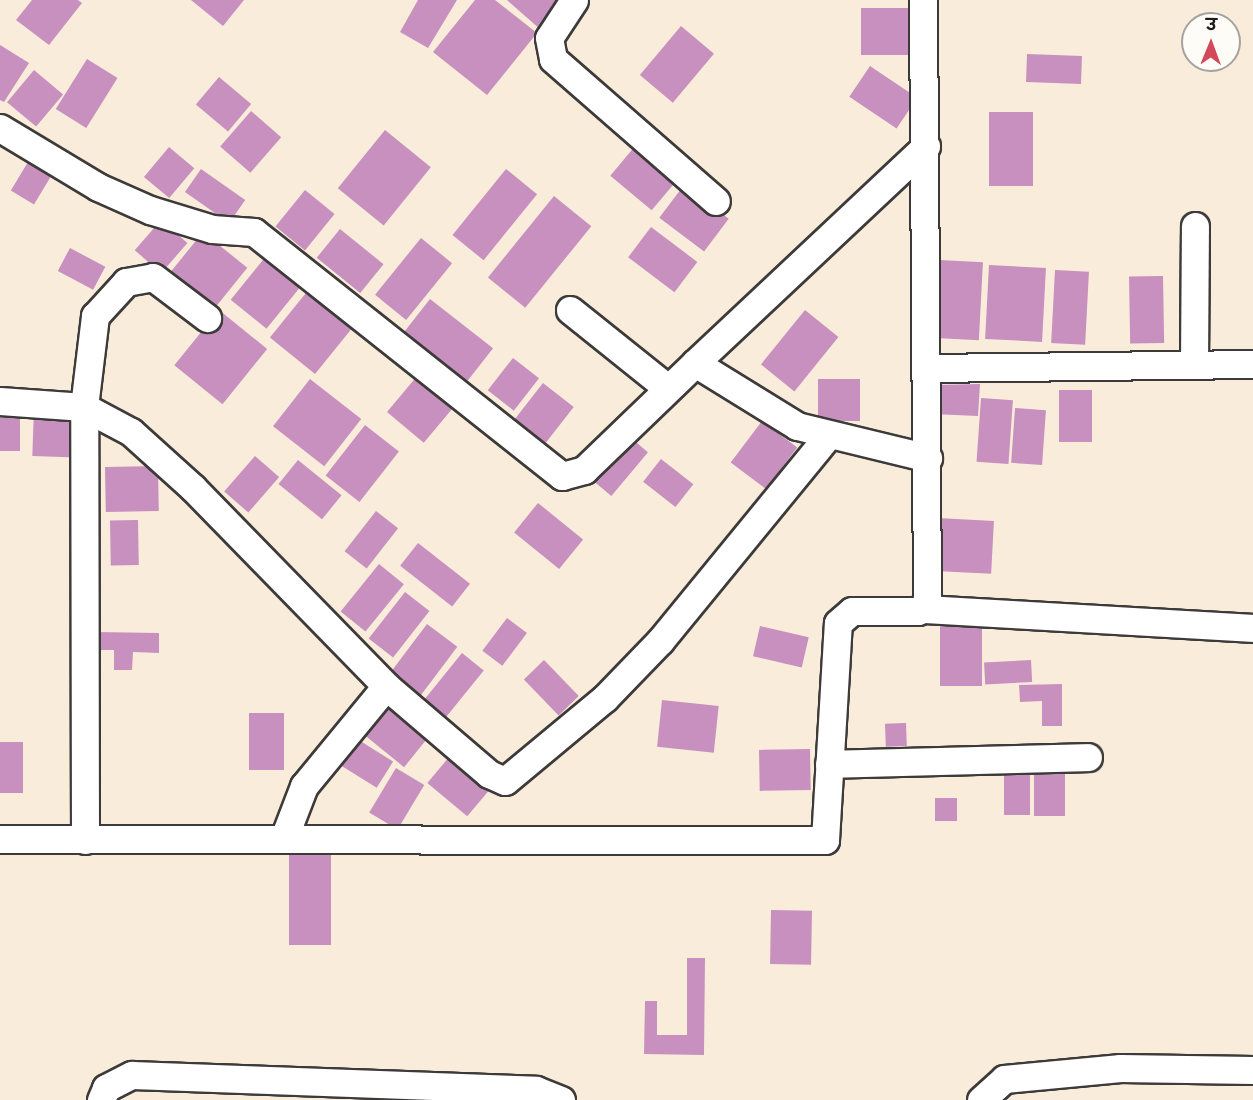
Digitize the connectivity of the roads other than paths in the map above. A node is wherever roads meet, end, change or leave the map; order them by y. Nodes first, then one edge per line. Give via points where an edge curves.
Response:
1 (574, 0) edge
2 (923, 0) edge
3 (0, 128) edge
4 (926, 146) junction
5 (716, 201) dead end
6 (1195, 226) dead end
7 (570, 310) dead end
8 (207, 318) dead end
9 (695, 363) junction
10 (1194, 364) junction
11 (1253, 364) edge
12 (927, 368) junction
13 (666, 387) junction
14 (0, 401) edge
15 (84, 407) junction
16 (828, 436) junction
17 (928, 458) junction
18 (925, 609) junction
19 (1253, 628) edge
20 (386, 686) junction
21 (1088, 757) dead end
22 (829, 764) junction
23 (284, 838) junction
24 (0, 839) edge
25 (85, 840) junction
26 (1253, 1070) edge
27 (101, 1100) edge
28 (561, 1100) edge
29 (981, 1100) edge

1 - 5 street via 549,38 553,59
2 - 4 street
3 - 13 street via 98,187 150,210 212,229 254,232 562,476 584,471
4 - 9 street
4 - 12 street
6 - 10 street
7 - 13 street
8 - 15 street via 153,277 126,282 96,316
9 - 13 street
9 - 16 street via 761,408
10 - 11 street
10 - 12 street
12 - 17 street
14 - 15 street
15 - 20 street via 131,432 194,488
15 - 25 street
16 - 17 street
16 - 20 street via 660,641 605,698 511,778 495,778
17 - 18 street
18 - 19 street
18 - 22 street via 842,615 836,635
20 - 23 street via 304,786
21 - 22 street
22 - 23 street via 828,834 815,842
23 - 25 street
24 - 25 street
26 - 29 street via 1120,1068 1004,1079
27 - 28 street via 106,1088 132,1075 536,1090

